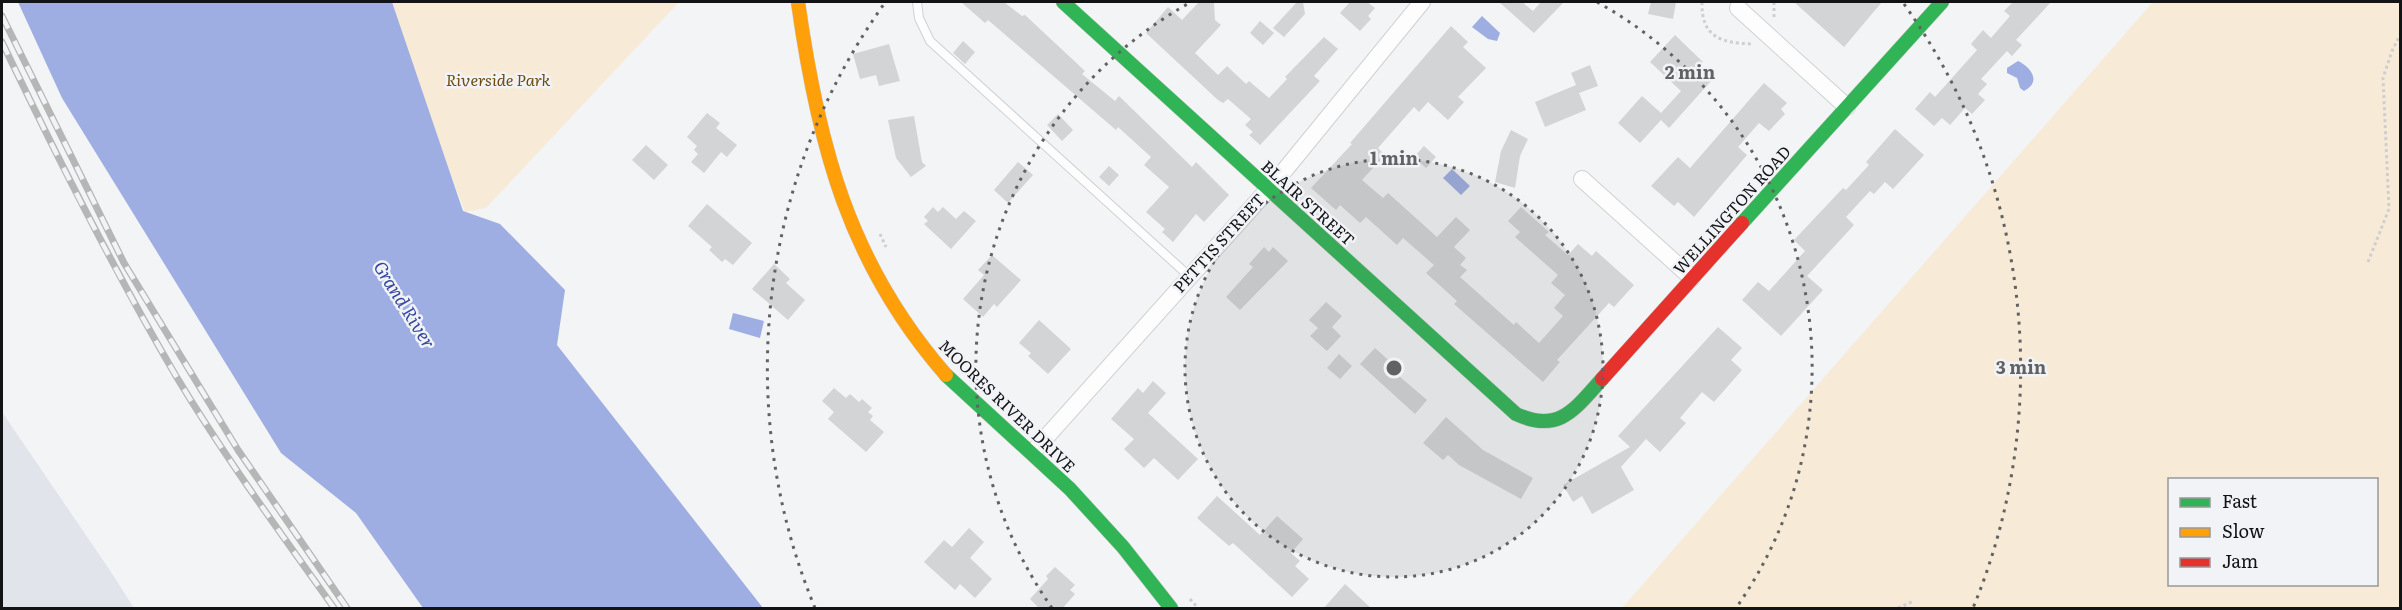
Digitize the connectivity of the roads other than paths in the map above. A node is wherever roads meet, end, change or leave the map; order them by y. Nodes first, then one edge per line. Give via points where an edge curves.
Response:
1 (798, 2) edge
2 (917, 2) edge
3 (1063, 2) edge
4 (1422, 2) edge
5 (1942, 2) edge
6 (1738, 8) dead end
7 (1847, 107) junction
8 (1581, 179) dead end
9 (1268, 189) junction
10 (1190, 276) junction
11 (1692, 278) junction
12 (1536, 424) joint
13 (1033, 452) junction
14 (1171, 609) edge

1 - 13 street, MOORES RIVER DRIVE via 805,64 831,172 852,225 887,294 921,346 952,380
2 - 10 lane via 919,18 930,40
3 - 9 street, BLAIR STREET
4 - 9 street, PETTIS STREET
5 - 7 street, WELLINGTON ROAD
6 - 7 street
7 - 11 street, WELLINGTON ROAD
8 - 11 street
9 - 10 street, PETTIS STREET
9 - 12 street, BLAIR STREET via 1516,414
10 - 13 street, PETTIS STREET
11 - 12 street, WELLINGTON ROAD via 1571,413 1551,423
13 - 14 street, MOORES RIVER DRIVE via 1133,560

